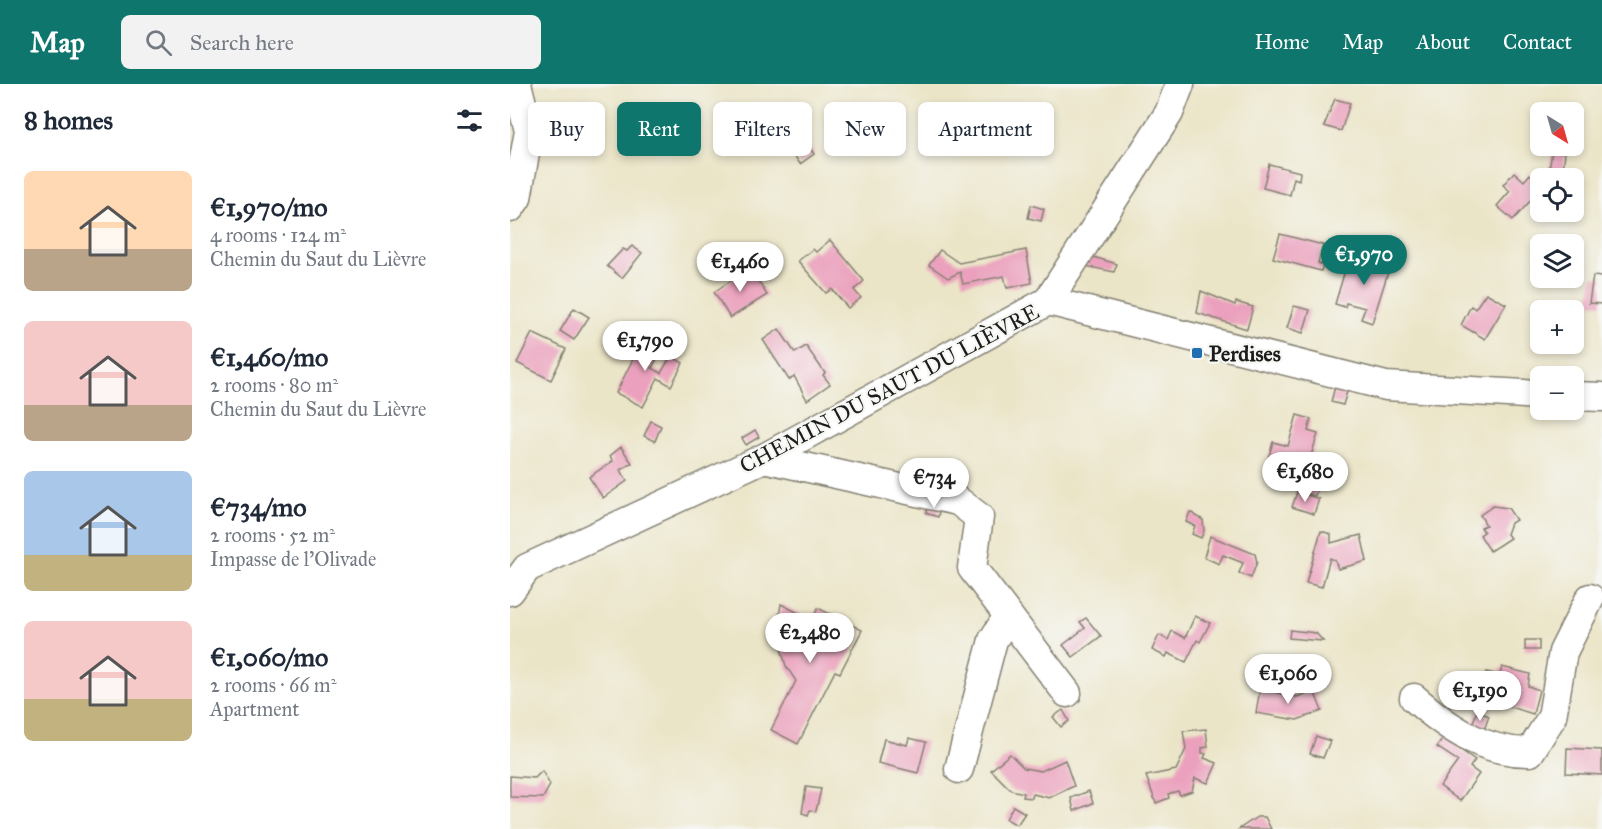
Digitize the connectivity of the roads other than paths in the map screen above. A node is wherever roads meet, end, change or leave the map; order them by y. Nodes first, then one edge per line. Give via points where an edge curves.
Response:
1 (517, 84) edge
2 (1180, 84) edge
3 (510, 208) edge
4 (1048, 301) junction
5 (1530, 394) edge
6 (1584, 396) edge
7 (1602, 397) edge
8 (764, 458) junction
9 (510, 591) edge
10 (1598, 593) edge
11 (1008, 616) junction
12 (1067, 693) dead end
13 (1414, 698) dead end
14 (959, 769) dead end

1 - 3 street via 529,131 517,198
2 - 4 street via 1169,113
4 - 5 street, CHEMIN DU SAUT DU LIÈVRE via 1386,386
4 - 8 street, CHEMIN DU SAUT DU LIÈVRE
6 - 7 street
8 - 9 street, CHEMIN DU SAUT DU LIÈVRE via 527,568
8 - 11 street via 958,501 979,517 972,568
10 - 13 street via 1563,652 1552,717 1530,752 1509,753 1481,744 1440,721
11 - 12 street
11 - 14 street via 993,639

